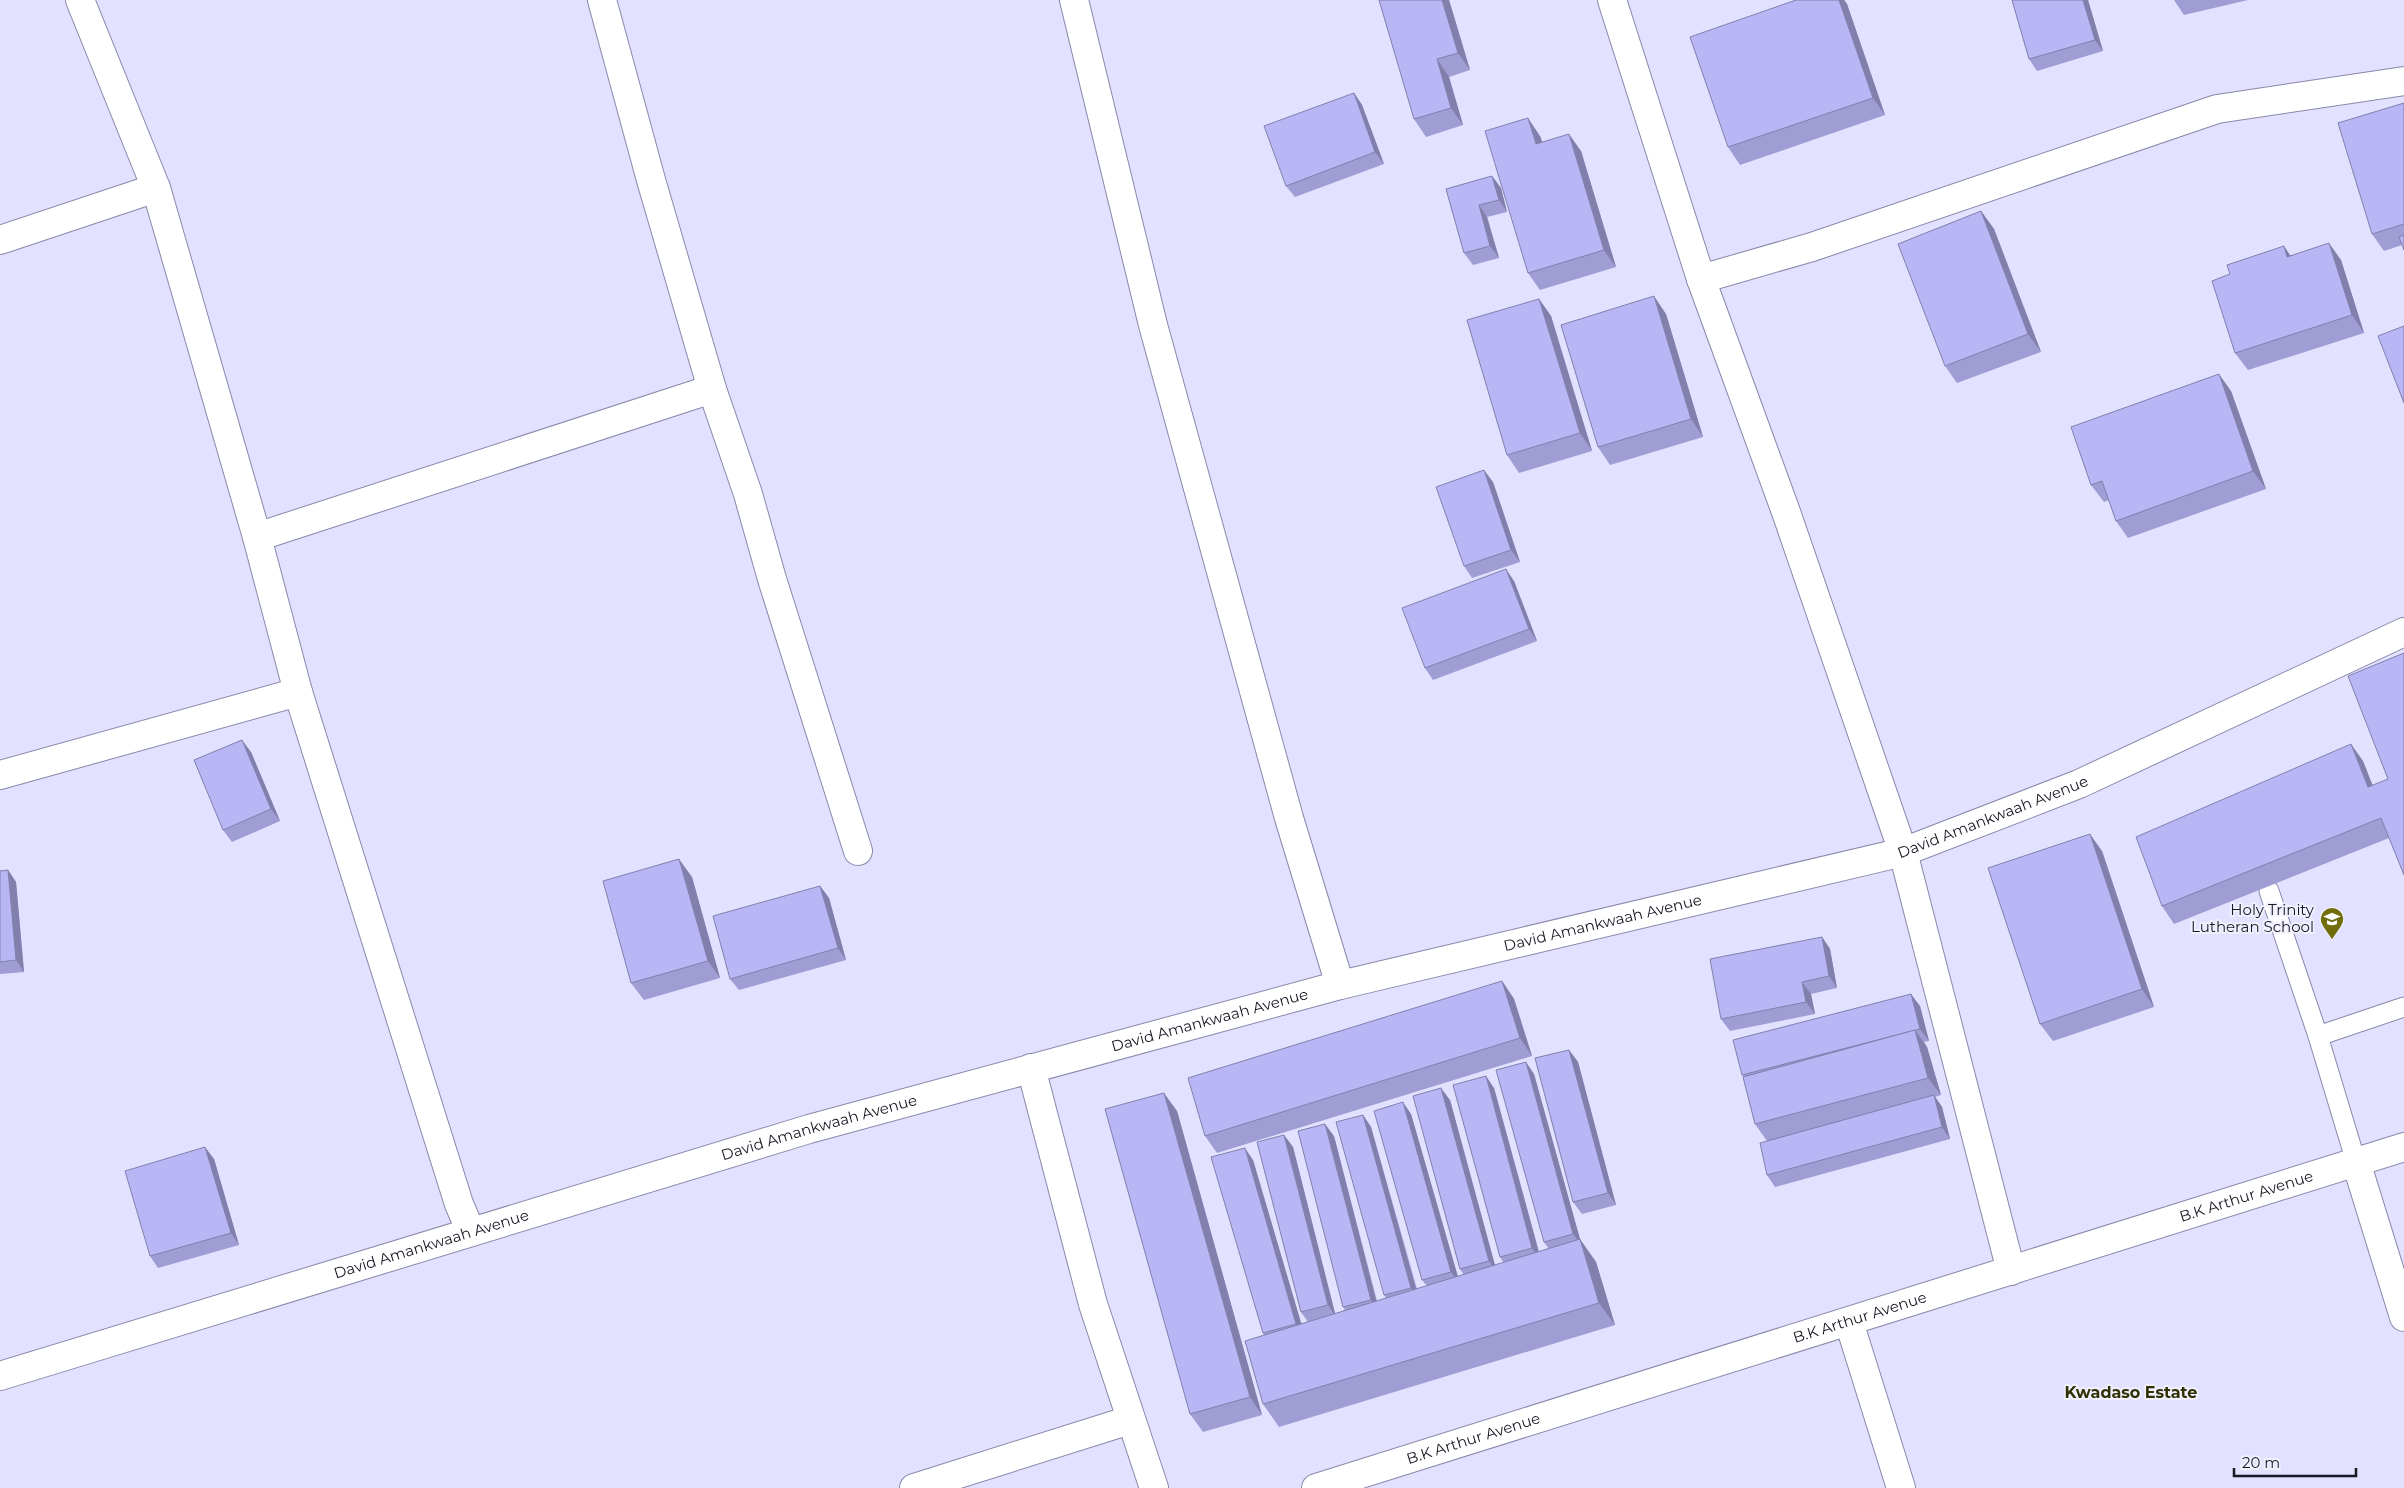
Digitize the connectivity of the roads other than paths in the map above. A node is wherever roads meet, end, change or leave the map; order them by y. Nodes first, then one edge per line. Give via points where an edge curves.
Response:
1 (80, 0) edge
2 (602, 0) edge
3 (1074, 0) edge
4 (1612, 0) edge
5 (2404, 81) edge
6 (156, 188) junction
7 (0, 240) edge
8 (1701, 278) junction
9 (712, 389) junction
10 (257, 538) junction
11 (2404, 632) edge
12 (298, 692) junction
13 (0, 775) edge
14 (858, 851) dead end
15 (1903, 852) junction
16 (2269, 891) edge
17 (1340, 986) junction
18 (2404, 1007) edge
19 (2318, 1036) junction
20 (1031, 1068) junction
21 (2404, 1147) edge
22 (2356, 1162) junction
23 (471, 1232) junction
24 (2011, 1271) junction
25 (2404, 1317) edge
26 (1849, 1322) junction
27 (0, 1376) edge
28 (1130, 1420) junction
29 (914, 1488) edge
30 (1154, 1488) edge
31 (1316, 1488) edge
32 (1902, 1488) edge

1 - 6 street
2 - 9 street
3 - 17 street via 1153,325 1289,818
4 - 8 street
5 - 8 street via 2216,109 1812,247
6 - 7 street
6 - 10 street
8 - 15 street via 1786,512
9 - 10 street
9 - 14 street via 748,494
10 - 12 street
11 - 15 street, David Amankwaah Avenue via 2079,784
12 - 13 street
12 - 23 street via 459,1204
15 - 17 street, David Amankwaah Avenue
15 - 24 street
16 - 19 lane
17 - 20 street, David Amankwaah Avenue
18 - 19 lane
19 - 22 lane
20 - 23 street, David Amankwaah Avenue via 809,1129
20 - 28 street via 1093,1304
21 - 22 street, B.K Arthur Avenue
22 - 24 street, B.K Arthur Avenue
22 - 25 street
23 - 27 street, David Amankwaah Avenue
24 - 26 street, B.K Arthur Avenue
26 - 31 street, B.K Arthur Avenue
26 - 32 street
28 - 29 street
28 - 30 street

